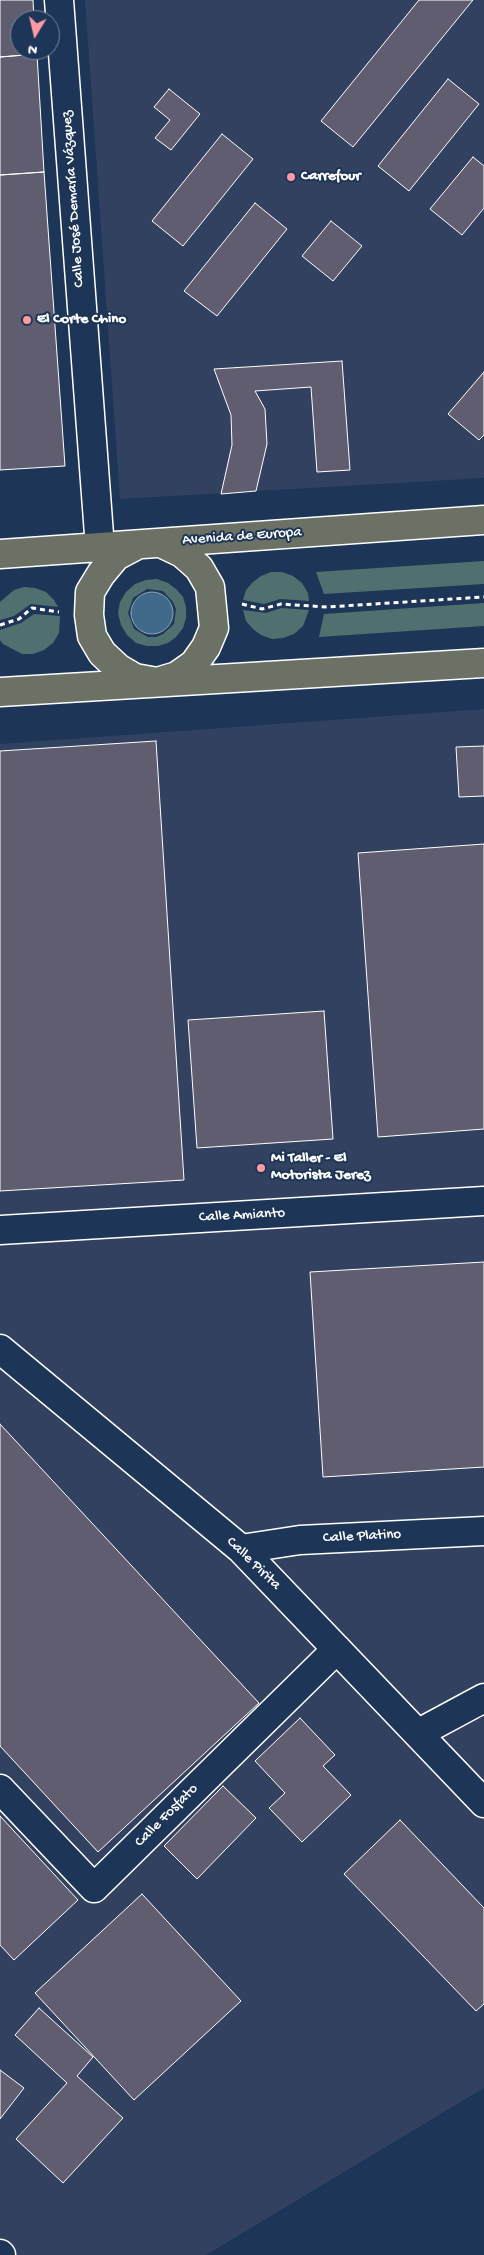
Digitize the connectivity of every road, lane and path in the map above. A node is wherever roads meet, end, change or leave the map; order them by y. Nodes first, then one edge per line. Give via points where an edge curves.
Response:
1 (59, 0) edge
2 (484, 520) edge
3 (149, 544) junction
4 (100, 548) junction
5 (0, 554) edge
6 (484, 663) edge
7 (157, 682) junction
8 (0, 692) edge
9 (484, 1201) edge
10 (0, 1230) edge
11 (2, 1353) edge
12 (484, 1531) edge
13 (241, 1549) junction
14 (337, 1648) junction
15 (484, 1698) edge
16 (419, 1733) junction
17 (0, 1789) edge
18 (484, 1803) edge

1 - 4 street, Calle José Demaría Vázquez
2 - 3 main road, Avenida de Europa
3 - 4 main road, Avenida de Europa
3 - 7 main road via 182,552 199,568 210,587 214,608 214,628 194,664 178,676
3 - 7 main road via 116,556 90,592 89,615 92,636 102,653 118,668 136,678
4 - 5 main road, Avenida de Europa
6 - 7 main road
7 - 8 main road
9 - 10 street, Calle Amianto
11 - 13 street, Calle Pirita
12 - 13 street, Calle Platino via 300,1540
13 - 14 street, Calle Pirita
14 - 16 street, Calle Pirita
14 - 17 street, Calle Fosfato via 94,1888
15 - 16 street
16 - 18 street, Calle Pirita

